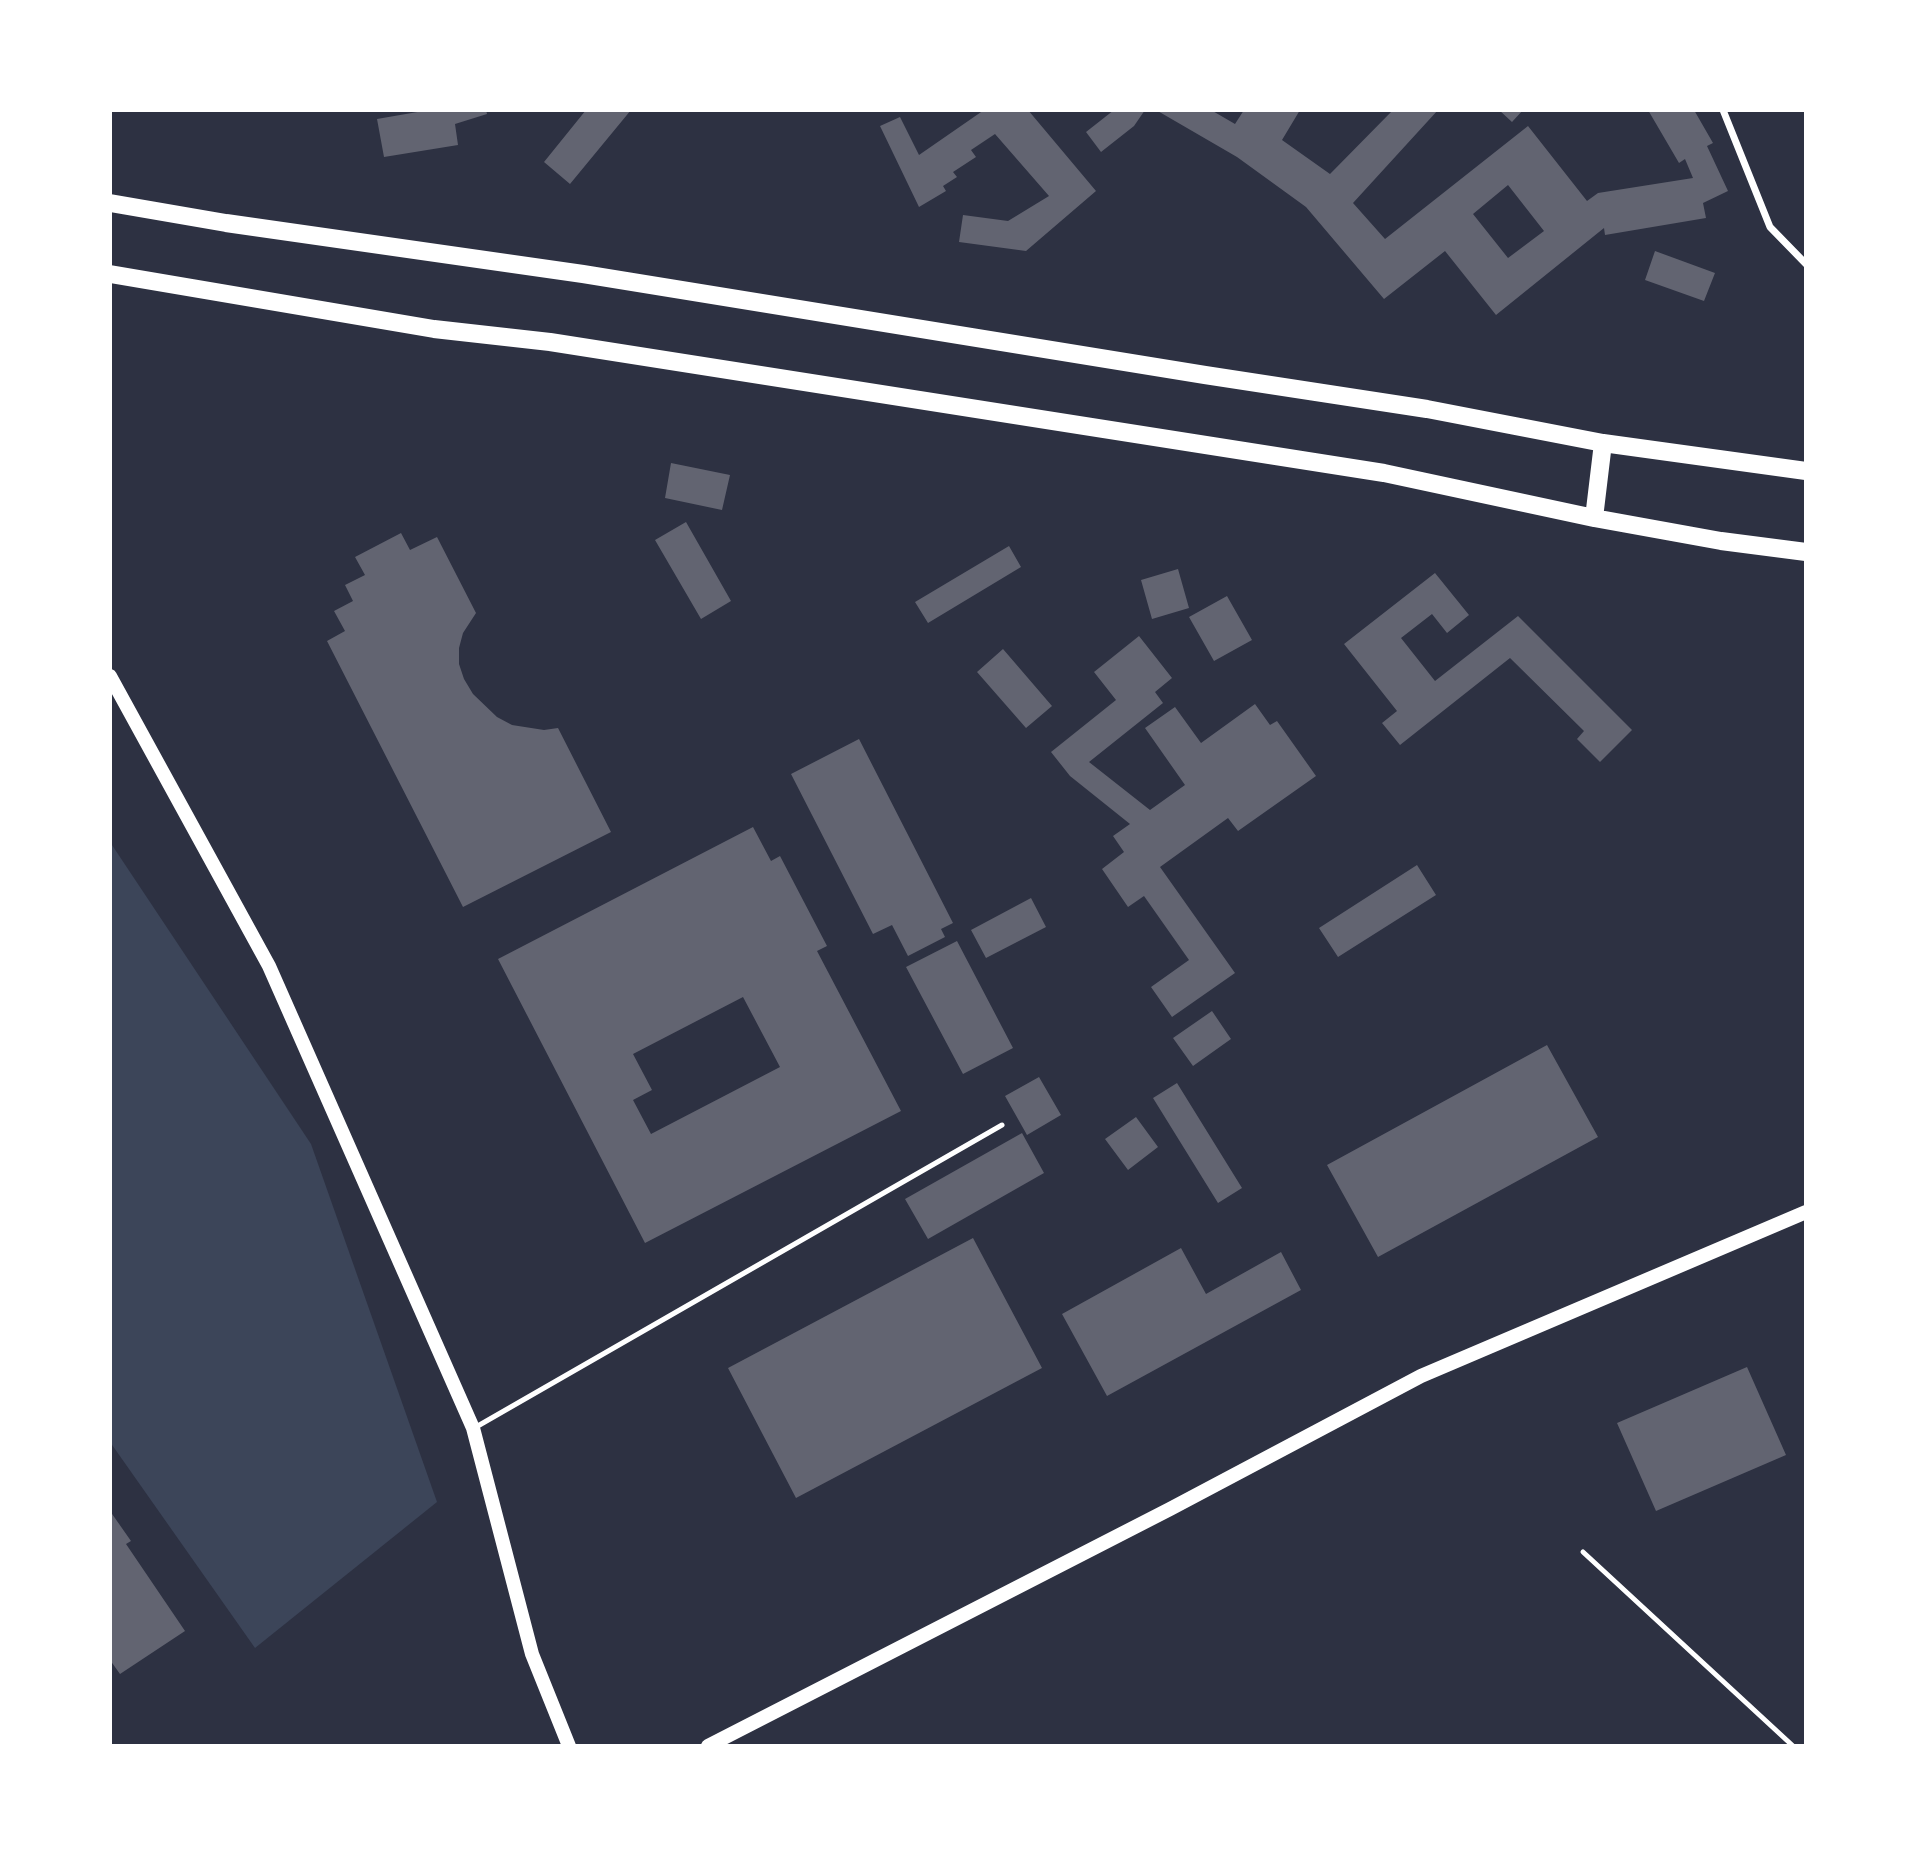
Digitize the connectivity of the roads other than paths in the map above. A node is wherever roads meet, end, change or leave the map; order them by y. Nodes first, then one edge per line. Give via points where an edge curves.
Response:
1 (1723, 110) edge
2 (110, 203) edge
3 (1806, 264) edge
4 (110, 274) edge
5 (1603, 443) junction
6 (1806, 471) edge
7 (1594, 518) junction
8 (1806, 552) edge
9 (110, 676) edge
10 (1002, 1125) dead end
11 (1806, 1212) edge
12 (473, 1428) junction
13 (1583, 1552) dead end
14 (569, 1746) edge
15 (708, 1746) edge
16 (1793, 1746) edge

1 - 3 street via 1770,227
2 - 5 main road via 1427,409
4 - 7 main road via 434,329 550,342 1384,473
5 - 6 main road
5 - 7 main road
7 - 8 main road
9 - 12 main road via 269,966
10 - 12 lane
11 - 15 main road via 1420,1376
12 - 14 main road via 532,1654
13 - 16 lane

